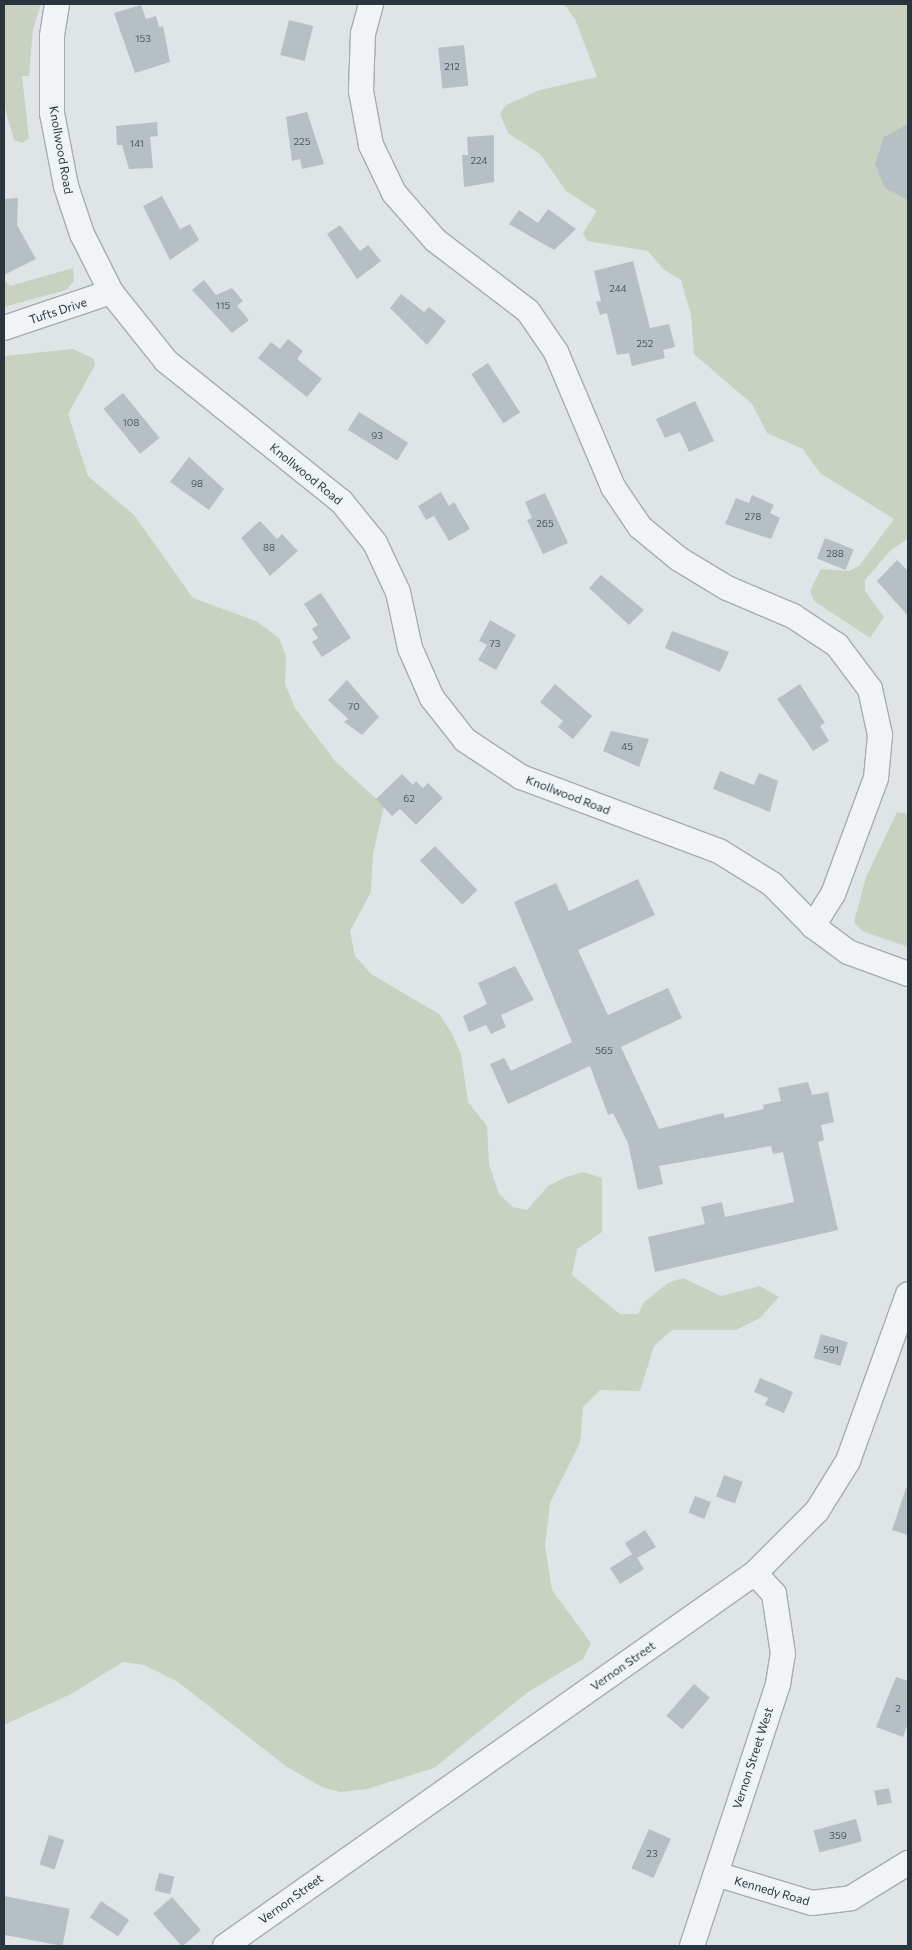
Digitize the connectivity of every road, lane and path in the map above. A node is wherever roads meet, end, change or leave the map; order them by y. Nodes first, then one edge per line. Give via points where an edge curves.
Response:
1 (57, 4) edge
2 (371, 4) edge
3 (111, 292) junction
4 (4, 328) edge
5 (813, 926) junction
6 (908, 974) edge
7 (908, 1294) edge
8 (755, 1573) junction
9 (908, 1863) edge
10 (716, 1874) junction
11 (225, 1946) edge
12 (692, 1946) edge

1 - 3 street, Knollwood Road via 52,37 52,113 71,202
2 - 5 street via 363,33 361,90 371,145 394,193 435,240 528,311 556,352 613,487 640,527 679,560 728,588 792,616 837,645 870,689 880,735 876,778 833,894
3 - 4 street, Tufts Drive
3 - 5 street, Knollwood Road via 166,361 341,501 375,542 398,592 410,648 432,698 465,740 520,777 719,851 772,884
5 - 6 street, Knollwood Road via 848,952
7 - 8 street, Vernon Street via 848,1461 817,1511
8 - 10 street, Vernon Street West via 774,1594 783,1654
8 - 11 street, Vernon Street
9 - 10 street, Kennedy Road via 851,1898 812,1903
10 - 12 street, Vernon Street West

